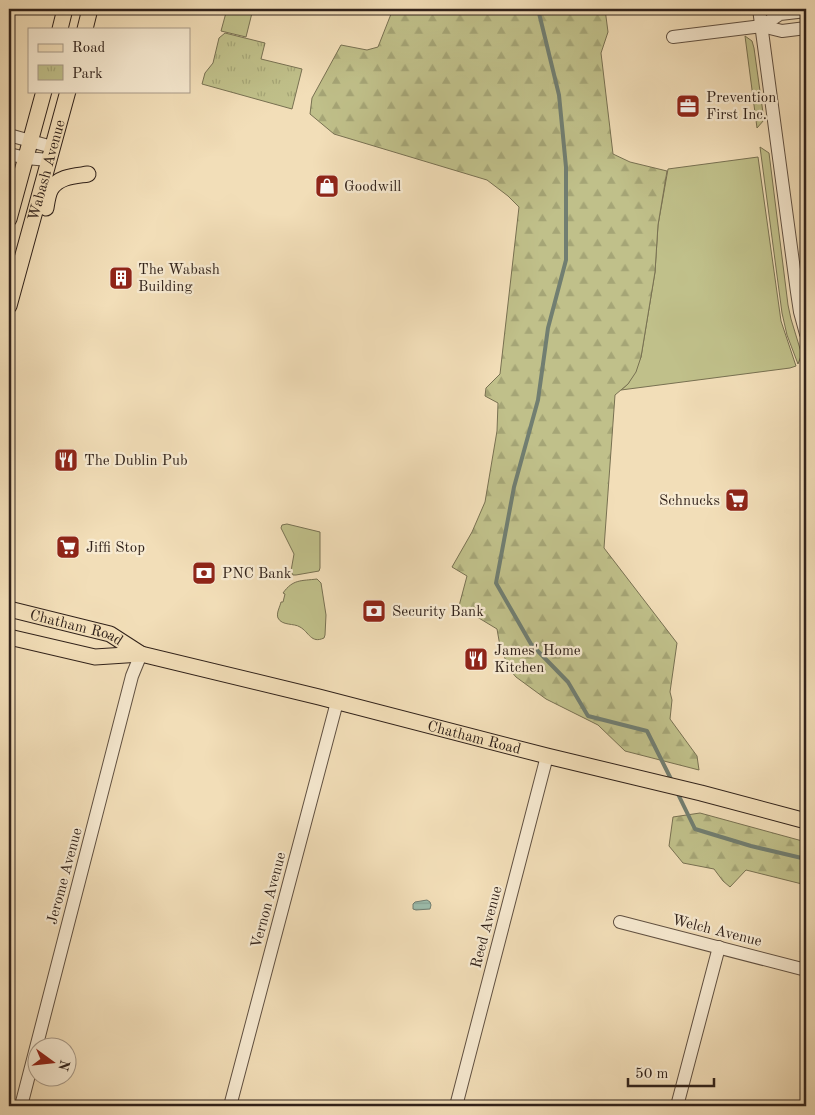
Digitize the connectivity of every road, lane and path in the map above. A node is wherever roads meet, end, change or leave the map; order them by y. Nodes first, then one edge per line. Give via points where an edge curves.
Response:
1 (66, 9) edge
2 (90, 9) edge
3 (759, 9) edge
4 (806, 11) edge
5 (762, 26) junction
6 (60, 28) edge
7 (85, 28) edge
8 (806, 28) edge
9 (673, 37) dead end
10 (44, 92) edge
11 (68, 92) edge
12 (9, 135) edge
13 (30, 141) junction
14 (9, 154) edge
15 (50, 154) junction
16 (26, 158) junction
17 (88, 174) dead end
18 (9, 219) edge
19 (9, 304) edge
20 (806, 334) edge
21 (9, 598) edge
22 (9, 609) edge
23 (96, 631) junction
24 (9, 637) edge
25 (141, 654) junction
26 (337, 702) junction
27 (547, 756) junction
28 (806, 821) edge
29 (620, 922) dead end
30 (719, 947) junction
31 (806, 970) edge
32 (21, 1106) edge
33 (230, 1106) edge
34 (456, 1106) edge
35 (677, 1106) edge

1 - 6 main road
2 - 7 main road
3 - 5 street
4 - 5 street via 780,14
5 - 8 street via 782,31
5 - 9 street
5 - 20 street via 797,292
10 - 13 main road, Wabash Avenue
11 - 15 main road, Wabash Avenue
12 - 13 street
13 - 15 street
13 - 16 main road, Wabash Avenue
14 - 16 street
15 - 16 street
15 - 19 main road, Wabash Avenue
16 - 18 main road, Wabash Avenue
17 - 19 main road via 65,178 51,189 29,271
21 - 23 main road via 63,613
22 - 23 main road, Chatham Road
23 - 25 main road, Chatham Road via 110,634
24 - 25 main road, Chatham Road via 95,657
25 - 26 main road, Chatham Road
25 - 32 street, Jerome Avenue via 132,676
26 - 27 main road, Chatham Road
26 - 33 street, Vernon Avenue
27 - 28 main road, Chatham Road
27 - 34 street, Reed Avenue
29 - 30 street, Welch Avenue
30 - 31 street, Welch Avenue
30 - 35 street

